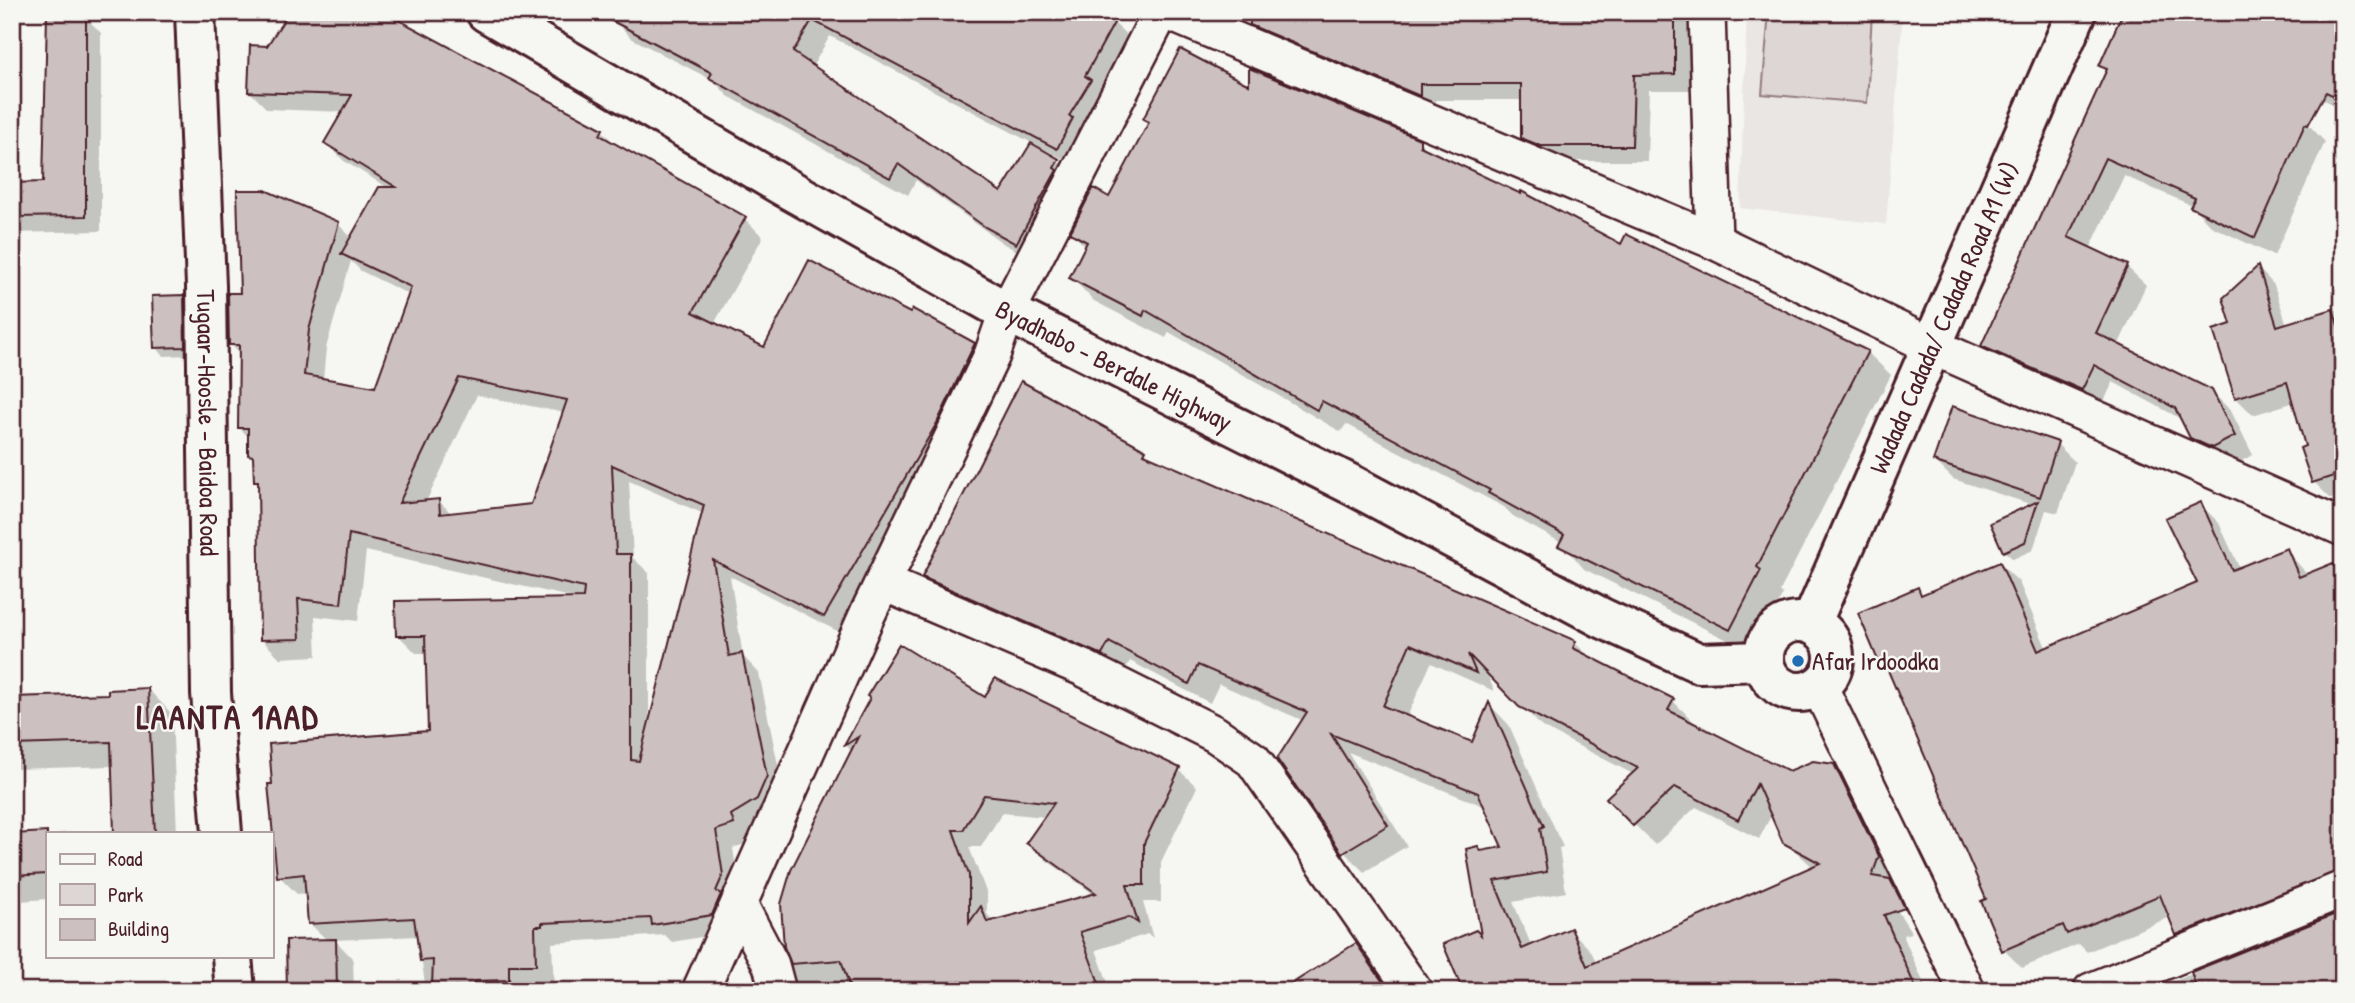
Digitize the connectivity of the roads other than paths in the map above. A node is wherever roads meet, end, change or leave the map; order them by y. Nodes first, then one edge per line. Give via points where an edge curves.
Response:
1 (195, 12) edge
2 (486, 12) edge
3 (1161, 12) edge
4 (1168, 12) edge
5 (1707, 12) edge
6 (2077, 12) edge
7 (1714, 241) junction
8 (1007, 312) junction
9 (1934, 347) junction
10 (2343, 528) edge
11 (884, 583) junction
12 (1811, 624) junction
13 (1763, 661) junction
14 (1819, 686) junction
15 (222, 832) edge
16 (2343, 889) edge
17 (739, 904) junction
18 (232, 958) edge
19 (235, 991) edge
20 (700, 991) edge
21 (778, 991) edge
22 (1414, 991) edge
23 (1968, 991) edge
24 (2091, 991) edge

1 - 15 main road, Tugaar-Hoosle - Baidoa Road via 206,286 211,693
2 - 8 main road, Byadhabo - Berdale Highway
3 - 8 street
4 - 7 street
5 - 7 street
6 - 9 main road, Wadada Cadada/ Cadada Road A1 (W)
7 - 9 street
8 - 11 street via 992,355
8 - 13 main road, Byadhabo - Berdale Highway via 1354,486 1602,618 1699,663
9 - 10 street
9 - 12 main road, Wadada Cadada/ Cadada Road A1 (W)
11 - 17 street
11 - 22 street via 1083,668 1214,734 1253,760
12 - 13 main road via 1797,621 1777,629 1764,646
12 - 14 main road via 1824,632 1835,660 1830,675
13 - 14 main road via 1768,675 1791,691 1806,692
14 - 23 street
16 - 24 street
17 - 20 street
17 - 21 street via 771,965
18 - 19 main road

